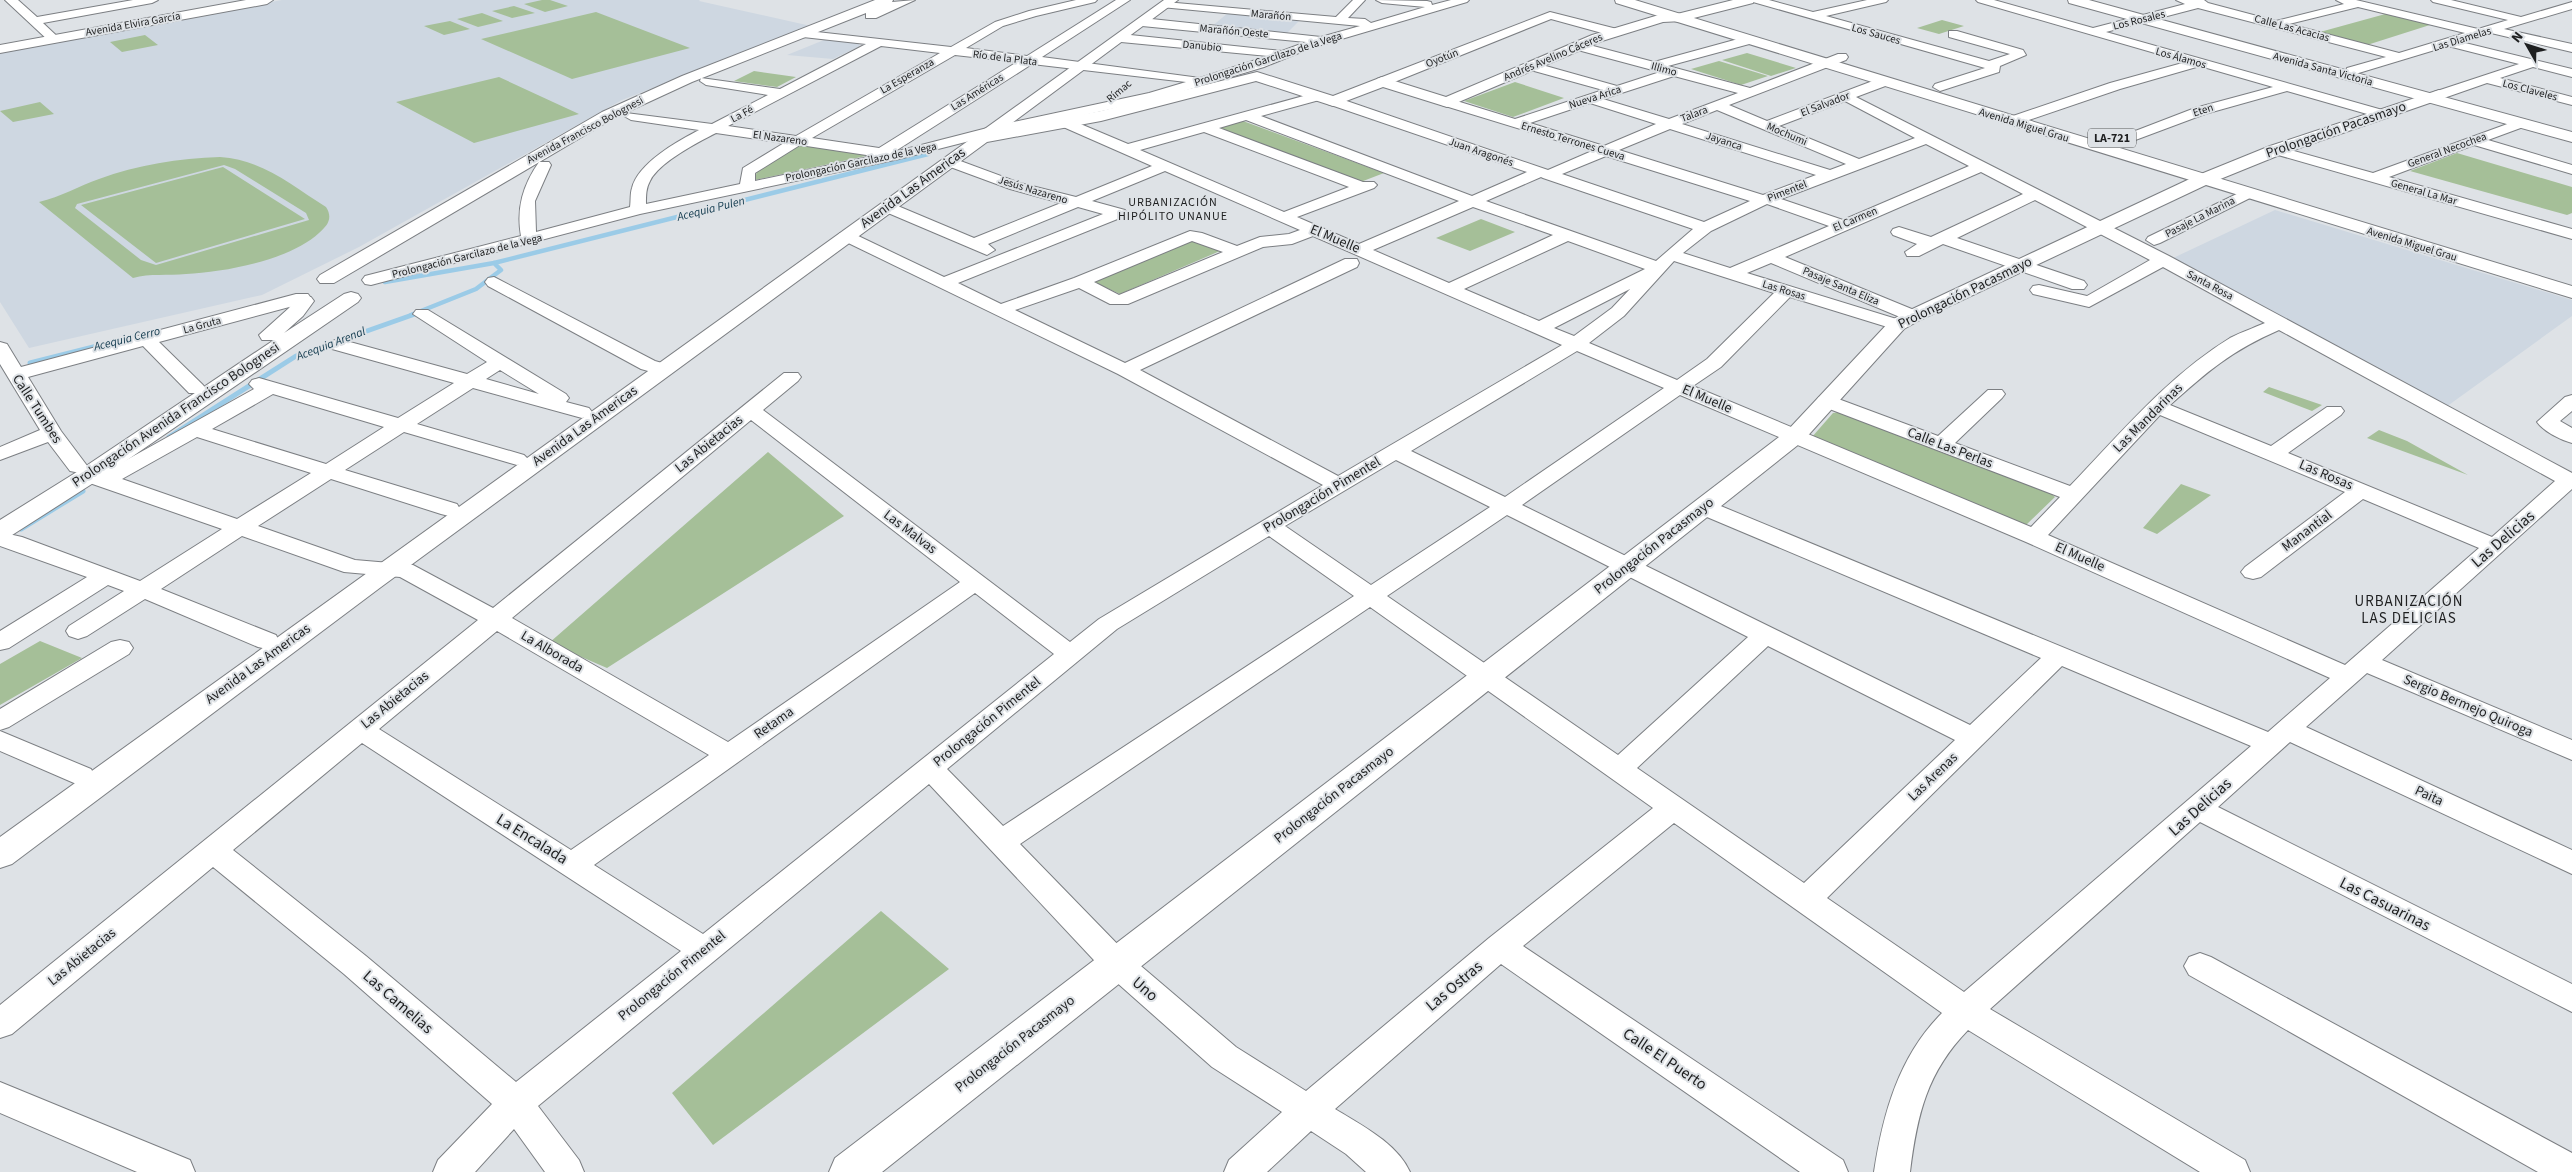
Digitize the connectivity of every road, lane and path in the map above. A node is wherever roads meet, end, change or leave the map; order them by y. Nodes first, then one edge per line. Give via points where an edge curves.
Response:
1 (12, 0) edge
2 (152, 0) edge
3 (267, 0) edge
4 (887, 0) edge
5 (909, 0) edge
6 (1091, 0) edge
7 (1124, 0) edge
8 (1359, 0) edge
9 (1382, 0) edge
10 (1463, 0) edge
11 (1621, 0) edge
12 (1651, 0) edge
13 (1720, 0) edge
14 (1748, 0) edge
15 (1757, 0) edge
16 (1882, 0) edge
17 (1982, 0) edge
18 (2074, 0) edge
19 (2090, 0) edge
20 (2182, 0) edge
21 (2216, 0) edge
22 (2342, 0) edge
23 (2437, 0) edge
24 (0, 2) edge
25 (126, 2) edge
26 (1166, 2) edge
27 (2535, 2) dead end
28 (2199, 4) junction
29 (2357, 4) junction
30 (1280, 5) dead end
31 (1444, 5) junction
32 (2566, 6) edge
33 (1268, 14) junction
34 (1677, 15) junction
35 (1812, 16) junction
36 (2146, 18) junction
37 (1414, 20) dead end
38 (2523, 20) junction
39 (34, 21) junction
40 (1338, 21) junction
41 (1142, 22) junction
42 (1377, 24) junction
43 (2276, 24) junction
44 (2493, 30) junction
45 (1613, 32) junction
46 (2091, 32) junction
47 (1875, 33) junction
48 (2480, 33) junction
49 (1953, 34) dead end
50 (811, 35) junction
51 (1121, 38) junction
52 (54, 39) junction
53 (1856, 39) dead end
54 (1325, 40) junction
55 (1749, 40) junction
56 (877, 43) junction
57 (2448, 43) junction
58 (1578, 46) junction
59 (2572, 48) edge
60 (0, 49) edge
61 (950, 52) junction
62 (1284, 54) junction
63 (1829, 55) junction
64 (2402, 57) junction
65 (1027, 61) junction
66 (2198, 63) junction
67 (2533, 63) junction
68 (1074, 66) junction
69 (1531, 66) junction
70 (1654, 66) junction
71 (1992, 66) junction
72 (2352, 71) junction
73 (1673, 72) junction
74 (1140, 73) junction
75 (2572, 73) edge
76 (1257, 76) junction
77 (2487, 79) junction
78 (1207, 80) junction
79 (706, 81) junction
80 (1382, 82) junction
81 (1883, 82) junction
82 (1940, 87) junction
83 (2286, 88) junction
84 (1616, 90) junction
85 (1750, 92) junction
86 (782, 93) junction
87 (1845, 96) junction
88 (2434, 96) junction
89 (1326, 99) junction
90 (1590, 99) junction
91 (2572, 101) edge
92 (1448, 102) junction
93 (1717, 105) junction
94 (1098, 109) junction
95 (2031, 114) junction
96 (2381, 114) junction
97 (631, 116) junction
98 (1248, 116) junction
99 (2012, 121) junction
100 (1516, 123) junction
101 (2521, 123) junction
102 (1066, 124) junction
103 (1669, 124) junction
104 (1767, 126) junction
105 (714, 128) junction
106 (1207, 128) junction
107 (2572, 131) edge
108 (989, 134) junction
109 (2572, 137) edge
110 (1928, 138) junction
111 (796, 140) junction
112 (2472, 140) junction
113 (2122, 141) junction
114 (1127, 150) junction
115 (2276, 150) junction
116 (955, 151) junction
117 (1605, 151) junction
118 (882, 153) junction
119 (899, 155) junction
120 (1856, 163) junction
121 (544, 165) junction
122 (1166, 166) junction
123 (1982, 166) junction
124 (2572, 170) edge
125 (1544, 173) junction
126 (1397, 174) junction
127 (1828, 174) junction
128 (2213, 176) junction
129 (2372, 178) junction
130 (747, 187) junction
131 (1362, 187) junction
132 (2036, 194) junction
133 (2246, 194) junction
134 (1765, 199) junction
135 (1474, 201) junction
136 (1075, 203) junction
137 (887, 207) junction
138 (638, 210) junction
139 (1284, 217) junction
140 (2572, 223) edge
141 (1842, 225) junction
142 (2100, 227) junction
143 (1705, 228) junction
144 (1314, 230) junction
145 (2556, 230) junction
146 (1899, 232) dead end
147 (2572, 234) edge
148 (1567, 235) junction
149 (846, 236) junction
150 (530, 240) junction
151 (2154, 240) dead end
152 (1936, 241) junction
153 (974, 244) junction
154 (1237, 252) junction
155 (1913, 252) dead end
156 (1355, 256) junction
157 (1769, 256) junction
158 (1007, 258) junction
159 (2163, 260) junction
160 (1665, 262) junction
161 (2020, 266) junction
162 (1730, 274) junction
163 (2572, 276) edge
164 (327, 279) junction
165 (371, 280) junction
166 (494, 282) dead end
167 (1080, 282) junction
168 (944, 283) junction
169 (2078, 285) dead end
170 (1450, 289) junction
171 (2039, 290) dead end
172 (1786, 291) junction
173 (2572, 292) edge
174 (351, 298) junction
175 (303, 299) junction
176 (1008, 307) dead end
177 (422, 314) dead end
178 (1905, 320) junction
179 (2280, 323) junction
180 (1540, 328) junction
181 (147, 340) junction
182 (1576, 344) junction
183 (339, 345) dead end
184 (5, 361) edge
185 (500, 362) junction
186 (655, 367) junction
187 (1125, 370) junction
188 (790, 377) dead end
189 (470, 382) junction
190 (1679, 387) junction
191 (196, 388) junction
192 (1995, 394) dead end
193 (1826, 401) junction
194 (2572, 401) edge
195 (2157, 407) junction
196 (750, 410) junction
197 (2334, 411) dead end
198 (582, 412) junction
199 (401, 425) junction
200 (195, 430) junction
201 (52, 433) junction
202 (1795, 436) junction
203 (2572, 437) edge
204 (1941, 445) junction
205 (1395, 451) junction
206 (0, 454) edge
207 (2274, 454) junction
208 (517, 459) junction
209 (328, 472) junction
210 (90, 474) junction
211 (2571, 481) edge
212 (1339, 485) junction
213 (2360, 490) junction
214 (2074, 495) junction
215 (1506, 506) junction
216 (1704, 507) junction
217 (449, 509) junction
218 (0, 514) edge
219 (1270, 526) junction
220 (241, 528) junction
221 (2034, 537) junction
222 (3, 540) edge
223 (2496, 546) junction
224 (1627, 566) junction
225 (379, 568) junction
226 (2253, 572) dead end
227 (106, 576) junction
228 (975, 582) junction
229 (142, 590) junction
230 (1369, 596) junction
231 (42, 616) junction
232 (495, 619) junction
233 (78, 631) junction
234 (5, 633) edge
235 (1765, 635) junction
236 (267, 641) junction
237 (1070, 654) junction
238 (2059, 655) junction
239 (2356, 669) junction
240 (1484, 677) junction
241 (0, 721) edge
242 (360, 730) junction
243 (2278, 736) junction
244 (1973, 738) junction
245 (0, 740) edge
246 (2572, 750) edge
247 (729, 755) junction
248 (930, 768) junction
249 (1619, 769) junction
250 (81, 776) junction
251 (1674, 807) junction
252 (2198, 809) junction
253 (0, 835) edge
254 (1001, 842) junction
255 (212, 850) junction
256 (0, 854) edge
257 (2572, 863) edge
258 (572, 865) junction
259 (1807, 899) junction
260 (1500, 946) junction
261 (704, 950) junction
262 (1117, 964) junction
263 (2200, 966) dead end
264 (2572, 999) edge
265 (1966, 1011) junction
266 (0, 1024) edge
267 (0, 1097) edge
268 (516, 1103) junction
269 (1307, 1110) junction
270 (177, 1172) edge
271 (451, 1172) edge
272 (566, 1172) edge
273 (850, 1172) edge
274 (1242, 1172) edge
275 (1392, 1172) edge
276 (1830, 1172) edge
277 (1892, 1172) edge
278 (2232, 1172) edge
279 (2572, 1172) edge

1 - 24 street
1 - 39 street
2 - 25 street
3 - 52 main road, Avenida Elvira García
4 - 50 main road, Avenida Francisco Bolognesi
5 - 50 main road, Avenida Francisco Bolognesi
6 - 61 street, La Esperanza via 1012,19
7 - 65 street, Las Américas
8 - 40 street
9 - 31 street
10 - 31 street, Prolongación Garcilazo de la Vega
11 - 34 main road, Avenida Miguel Grau / LA-721
12 - 34 main road, Avenida Miguel Grau / LA-721
13 - 34 main road
14 - 34 main road
15 - 35 street, Los Sauces
16 - 35 street
17 - 46 street, Los Álamos
18 - 36 main road, Avenida Santa Victoria
19 - 36 main road, Avenida Santa Victoria
20 - 28 street, Calle Las Acacias
21 - 28 street, Los Rosales
22 - 29 street
23 - 38 street
25 - 39 street
26 - 33 street, Marañón
26 - 41 main road, Avenida Las Americas
26 - 68 main road, Avenida Las Americas
27 - 32 street
28 - 36 street, Los Rosales
28 - 43 street, Calle Las Acacias
29 - 43 street
29 - 48 street
30 - 33 street
31 - 42 street, Prolongación Garcilazo de la Vega
32 - 38 street, Las Diamelas
33 - 40 street, Marañón
34 - 45 main road, Andrés Avelino Cáceres
34 - 55 main road, Avenida Miguel Grau / LA-721
34 - 63 main road, Avenida Miguel Grau / LA-721
35 - 47 street, Los Sauces
36 - 46 street, Los Rosales
36 - 72 main road, Avenida Santa Victoria
36 - 88 main road, Avenida Santa Victoria
37 - 76 street via 1308,53
38 - 44 street, Las Diamelas
39 - 52 street
40 - 42 street, Marañón
41 - 51 main road, Avenida Las Americas
41 - 54 street, Marañón Oeste
42 - 54 street, Prolongación Garcilazo de la Vega
43 - 64 street, Calle Las Acacias
44 - 48 street, Las Diamelas
44 - 59 street
45 - 58 main road, Andrés Avelino Cáceres
45 - 80 street, Oyotún via 1550,15
46 - 66 street, Los Álamos
47 - 53 street
47 - 71 street, Los Sauces
48 - 57 street, Las Diamelas
49 - 71 street via 2020,55
50 - 56 street, Río de la Plata
50 - 79 main road, Avenida Francisco Bolognesi
50 - 164 main road, Avenida Francisco Bolognesi via 687,79 608,115
51 - 62 street, Danubio
51 - 68 main road, Avenida Las Americas
52 - 60 main road, Avenida Elvira García
54 - 62 street, Prolongación Garcilazo de la Vega
55 - 63 main road, Avenida Miguel Grau / LA-721 via 1801,56
55 - 70 street
56 - 61 street, Río de la Plata
56 - 86 street, La Fé
57 - 64 street, Las Diamelas
57 - 67 street
58 - 69 main road, Andrés Avelino Cáceres
58 - 70 street, Illimo
61 - 65 street, Río de la Plata
61 - 111 street, La Esperanza
62 - 78 street, Prolongación Garcilazo de la Vega
63 - 81 main road, Avenida Miguel Grau / LA-721
63 - 82 main road, Avenida Miguel Grau / LA-721
63 - 85 street, Talara
64 - 72 street, Las Diamelas
65 - 68 street, Río de la Plata
65 - 118 street, Las Américas
66 - 83 street, Los Álamos
66 - 95 street via 2114,86
67 - 75 street
67 - 77 street, Prolongación Pacasmayo
68 - 74 street, Río de la Plata
68 - 108 main road, Avenida Las Americas
68 - 116 main road, Avenida Las Americas
69 - 84 street
69 - 92 main road, Andrés Avelino Cáceres
70 - 73 street, Illimo
71 - 82 street via 1995,69
72 - 88 main road, Avenida Santa Victoria
73 - 84 street, Nueva Arica
73 - 85 street, Illimo
74 - 78 street, Río de la Plata
74 - 94 street, Rímac
76 - 89 main road, Juan Aragonés
76 - 102 main road
77 - 88 street, Prolongación Pacasmayo
77 - 91 street, Los Claveles
78 - 94 street, Prolongación Garcilazo de la Vega
79 - 86 street
79 - 97 main road, Avenida Francisco Bolognesi
80 - 89 main road, Oyotún
80 - 92 main road, Ernesto Terrones Cueva
81 - 87 street, El Salvador
81 - 99 main road, Avenida Miguel Grau / LA-721
82 - 95 main road, Avenida Miguel Grau / LA-721
83 - 96 street, Los Álamos
83 - 113 street, Eten via 2200,111
84 - 90 street, Nueva Arica
85 - 93 street, Talara
86 - 105 street, La Fé
87 - 104 street, El Salvador
87 - 110 street, Santa Rosa
88 - 96 main road, Prolongación Pacasmayo
88 - 101 main road, Avenida Santa Victoria
88 - 107 main road, Avenida Santa Victoria
89 - 98 street, Oyotún
89 - 125 street, Juan Aragonés
90 - 100 street, Nueva Arica
90 - 103 street, Jayanca
92 - 100 street, Ernesto Terrones Cueva
93 - 103 street, Talara
93 - 104 street, Mochumi
94 - 108 street, Prolongación Garcilazo de la Vega
95 - 99 street
95 - 113 main road, Avenida Miguel Grau / LA-721
96 - 115 main road, Prolongación Pacasmayo
97 - 105 street, El Nazareno
97 - 121 main road, Avenida Francisco Bolognesi
98 - 106 street, Oyotún
98 - 126 street, Las Rosas
99 - 128 main road, Avenida Miguel Grau / LA-721
100 - 117 street, Ernesto Terrones Cueva
101 - 109 main road, Avenida Santa Victoria
101 - 112 street, General Necochea
102 - 108 main road
102 - 114 street, El Muelle
103 - 117 street, Talara
103 - 127 street, Jayanca
104 - 120 street, Mochumi
105 - 111 street, El Nazareno
105 - 138 street, La Fé via 678,147 644,176 639,188
106 - 114 street, Oyotún
106 - 131 street
108 - 116 main road, Avenida Las Americas
108 - 116 main road
110 - 120 street, Pimentel
110 - 123 street, Santa Rosa
111 - 118 street, El Nazareno
111 - 130 street, La Esperanza via 748,171
112 - 124 street
112 - 129 street, General Necochea
113 - 128 main road, Avenida Miguel Grau / LA-721
114 - 122 street, El Muelle
115 - 128 main road, Prolongación Pacasmayo
115 - 129 street, General La Mar
116 - 119 street, Prolongación Garcilazo de la Vega
116 - 136 street, Jesús Nazareno via 1006,183
116 - 137 main road, Avenida Las Americas
116 - 186 main road, Avenida Las Americas
117 - 125 street, Talara
117 - 134 street, Ernesto Terrones Cueva
118 - 119 street, El Nazareno
119 - 130 street, Prolongación Garcilazo de la Vega
120 - 127 street, Pimentel
121 - 150 street via 525,206
121 - 165 main road, Avenida Francisco Bolognesi via 394,256 379,268
122 - 136 street
122 - 139 street, El Muelle
123 - 132 street, Santa Rosa
123 - 141 street, El Carmen
125 - 135 street, Talara
125 - 143 street, Juan Aragonés
126 - 131 street
126 - 135 street, Las Rosas
127 - 134 street, Pimentel
128 - 133 main road, Avenida Miguel Grau / LA-721
128 - 142 main road, Prolongación Pacasmayo
128 - 163 main road, Avenida Miguel Grau / LA-721
129 - 145 street, General La Mar
130 - 138 street, Prolongación Garcilazo de la Vega
131 - 139 street
132 - 142 street, Santa Rosa
132 - 152 street
133 - 151 street, Pasaje La Marina
133 - 173 main road, Avenida Miguel Grau / LA-721
134 - 141 street, Ernesto Terrones Cueva
134 - 143 street, Pimentel
135 - 148 street, Las Rosas
135 - 156 street, Talara
136 - 153 street
136 - 158 street, Jesús Nazareno via 1117,212 1118,215
137 - 149 main road, Avenida Las Americas
137 - 153 street
138 - 150 street, Prolongación Garcilazo de la Vega
139 - 144 street, El Muelle
140 - 145 street
141 - 157 street, El Carmen
142 - 159 street, Santa Rosa
142 - 161 main road, Prolongación Pacasmayo
143 - 160 street, Pimentel
144 - 154 street via 1292,239 1260,242
144 - 156 street, El Muelle
145 - 147 street, General La Mar
146 - 152 street
148 - 160 street, Las Rosas
148 - 170 street
149 - 168 street
149 - 186 main road, Avenida Las Americas
150 - 165 street, Prolongación Garcilazo de la Vega
152 - 155 street
152 - 161 street
153 - 158 street
154 - 167 street via 1190,236
154 - 167 street via 1122,300
156 - 170 street, El Muelle
156 - 187 street, Talara
157 - 162 street, El Carmen
157 - 178 street, Pasaje Santa Eliza
158 - 168 street
159 - 171 street via 2089,302
159 - 179 street, Santa Rosa
160 - 162 street, Las Rosas
160 - 180 street, Pimentel
160 - 182 street, Pimentel via 1618,312
161 - 169 street
161 - 178 main road, Prolongación Pacasmayo
162 - 172 street, Las Rosas
164 - 165 main road via 348,275
164 - 175 main road, Prolongación Avenida Francisco Bolognesi via 308,286 300,295
165 - 174 main road, Avenida Francisco Bolognesi via 368,289
166 - 186 street
167 - 176 street via 1043,292
168 - 187 street
170 - 180 street, El Muelle
172 - 178 street, Las Rosas
172 - 190 street via 1714,363
174 - 175 main road via 324,303
174 - 210 main road, Prolongación Avenida Francisco Bolognesi
175 - 181 street, La Gruta
175 - 191 main road, Prolongación Avenida Francisco Bolognesi via 272,333
177 - 185 street
178 - 193 main road, Prolongación Pacasmayo
179 - 195 street, Las Mandarinas via 2238,340 2219,352
179 - 211 street, Santa Rosa
180 - 182 street, El Muelle
181 - 184 street, La Gruta
181 - 191 street
182 - 190 street, El Muelle
182 - 205 street, Prolongación Pimentel
183 - 189 street
184 - 201 street, Calle Tumbes
185 - 189 street
185 - 198 street
186 - 198 main road, Avenida Las Americas
186 - 225 main road, Avenida Las Americas
187 - 212 street
188 - 196 street, Las Abietacias
189 - 198 street
189 - 199 street
190 - 202 street, El Muelle
190 - 215 street
191 - 210 main road, Prolongación Avenida Francisco Bolognesi
192 - 204 street
193 - 202 main road, Prolongación Pacasmayo
193 - 204 street, Calle Las Perlas
194 - 203 street via 2547,422
195 - 207 street, Las Rosas
195 - 214 street, Las Mandarinas
196 - 228 street, Las Malvas
196 - 232 street, Las Abietacias
197 - 207 street
198 - 208 main road, Avenida Las Americas
199 - 200 street via 265,386
199 - 208 street
199 - 209 street
200 - 209 street
200 - 210 street
201 - 206 street
201 - 210 street, Calle Tumbes
202 - 216 main road, Prolongación Pacasmayo
202 - 221 street, El Muelle
204 - 214 street, Calle Las Perlas
205 - 212 street, Prolongación Pimentel
205 - 215 street
207 - 213 street, Las Rosas
208 - 217 main road, Avenida Las Americas
209 - 217 street
209 - 220 street
210 - 218 main road, Prolongación Avenida Francisco Bolognesi
210 - 220 street, La Alborada
210 - 222 main road, Prolongación Avenida Francisco Bolognesi
211 - 223 street, Las Delicias
212 - 219 street, Prolongación Pimentel
213 - 223 street, Las Rosas
213 - 226 street, Manantial
214 - 221 street, Las Mandarinas
215 - 224 street
215 - 230 street
216 - 224 main road, Prolongación Pacasmayo
216 - 238 street, Paita
217 - 225 main road, Avenida Las Americas
219 - 230 street
219 - 237 street, Prolongación Pimentel via 1140,604
220 - 225 street, La Alborada via 352,567
220 - 229 street
221 - 239 street, El Muelle
222 - 227 street
223 - 239 street, Las Delicias
224 - 235 street
224 - 240 main road, Prolongación Pacasmayo
225 - 232 street, La Alborada via 405,570
225 - 236 main road, Avenida Las Americas
225 - 256 main road, Avenida Las Americas
227 - 229 street
227 - 231 street
228 - 237 street, Las Malvas
228 - 247 street, Retama
229 - 233 street
229 - 236 street
230 - 240 street
230 - 254 street
231 - 233 street
231 - 234 street
232 - 242 street, Las Abietacias
232 - 247 street, La Alborada
233 - 241 street via 120,648
235 - 244 street
235 - 249 street
236 - 250 main road, Avenida Las Americas
237 - 248 street, Prolongación Pimentel
238 - 243 street, Paita
238 - 244 street, Las Arenas
239 - 243 street, Las Delicias
239 - 246 street, Sergio Bermejo Quiroga
240 - 249 street
240 - 262 main road, Prolongación Pacasmayo
242 - 255 street, Las Abietacias
242 - 258 street, La Encalada
243 - 252 street, Las Delicias
243 - 257 street, Paita
244 - 259 street, Las Arenas
245 - 250 street
247 - 258 street, Retama
248 - 254 street, Uno
248 - 261 street, Prolongación Pimentel
249 - 251 street
250 - 253 main road, Avenida Las Americas
251 - 259 street
251 - 260 street, Las Ostras
252 - 264 street, Las Casuarinas
252 - 265 street, Las Delicias
254 - 262 street, Uno
255 - 266 street, Las Abietacias
255 - 268 street, Las Camelias
258 - 261 street, La Encalada
259 - 265 street
260 - 269 street, Las Ostras
260 - 276 street, Calle El Puerto
261 - 268 street, Prolongación Pimentel
262 - 269 street, Uno via 1224,1058
262 - 273 main road, Prolongación Pacasmayo
263 - 279 street
265 - 277 street, Las Delicias via 1932,1047 1914,1079 1900,1115
265 - 278 street
267 - 270 street
268 - 271 street, Prolongación Pimentel
268 - 272 street, Las Camelias
269 - 274 street, Las Ostras
269 - 275 street, Uno via 1358,1143

